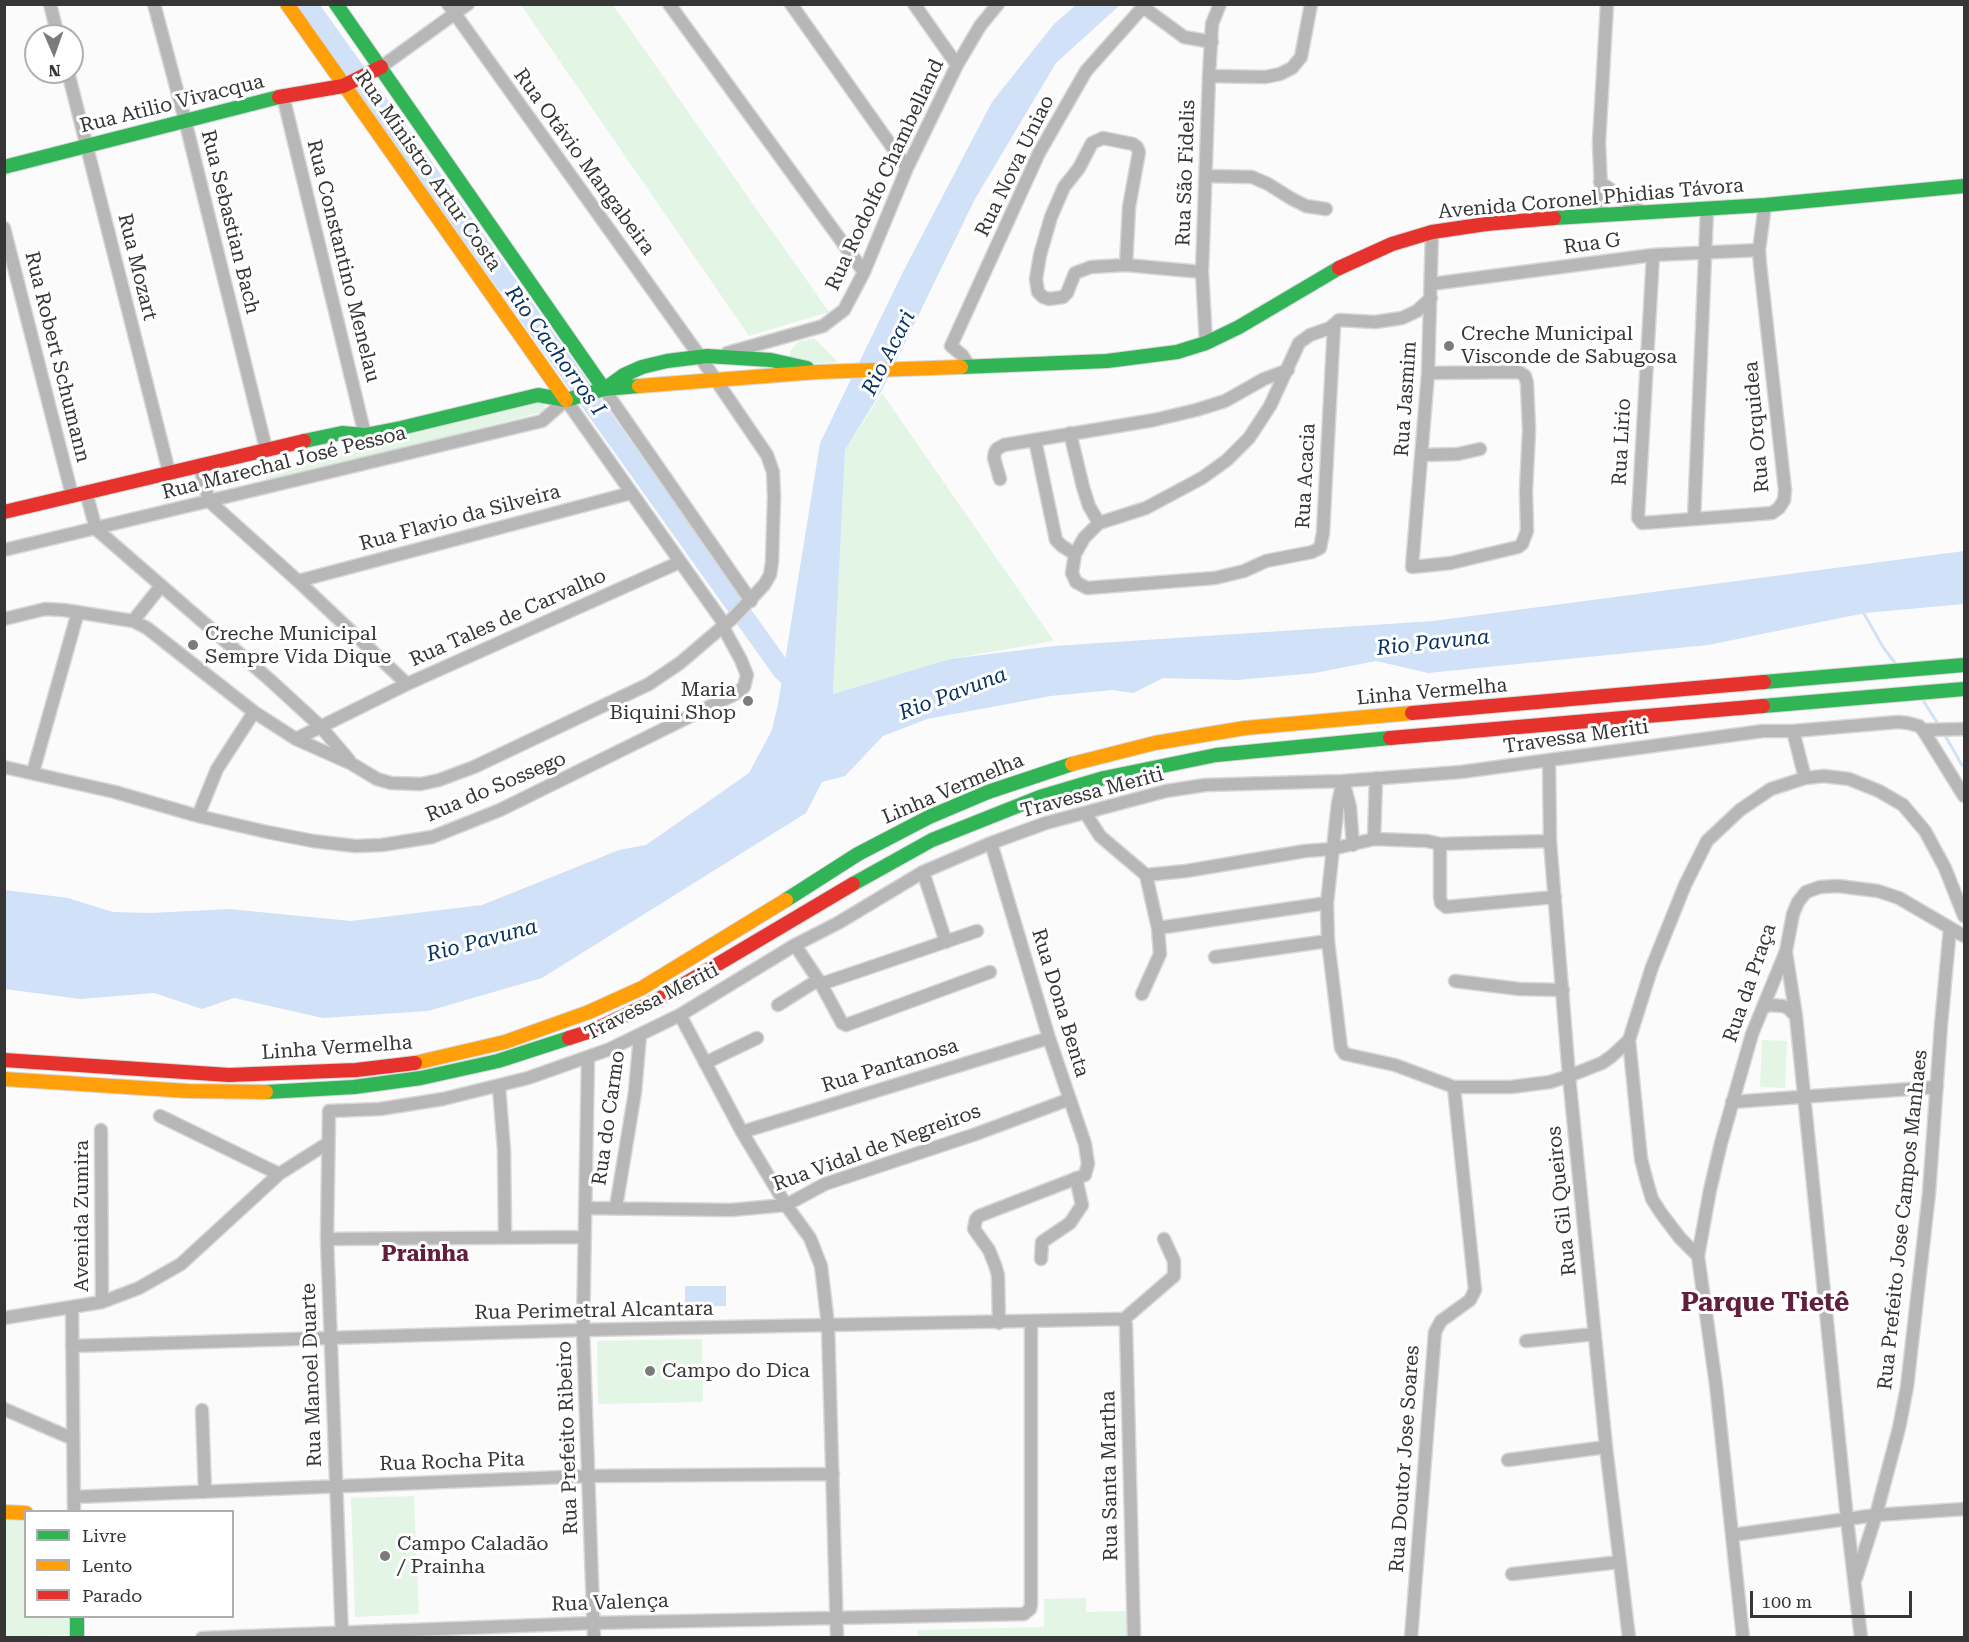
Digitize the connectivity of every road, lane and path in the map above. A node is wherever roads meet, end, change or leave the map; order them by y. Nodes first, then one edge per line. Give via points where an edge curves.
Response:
1 (50, 4) edge
2 (154, 4) edge
3 (286, 4) edge
4 (336, 4) edge
5 (468, 4) edge
6 (669, 4) edge
7 (791, 4) edge
8 (914, 4) edge
9 (998, 4) edge
10 (1220, 4) edge
11 (1311, 4) edge
12 (1607, 4) edge
13 (451, 9) edge
14 (55, 24) edge
15 (1212, 42) junction
16 (957, 65) junction
17 (377, 69) junction
18 (1209, 75) junction
19 (71, 84) edge
20 (347, 84) junction
21 (283, 96) junction
22 (185, 120) junction
23 (86, 146) junction
24 (4, 168) edge
25 (907, 168) junction
26 (1207, 176) junction
27 (1600, 182) junction
28 (1965, 186) edge
29 (1765, 205) junction
30 (1326, 209) dead end
31 (1707, 209) junction
32 (1642, 212) junction
33 (1602, 214) junction
34 (4, 228) edge
35 (1432, 232) junction
36 (1759, 250) junction
37 (1706, 252) junction
38 (1653, 255) junction
39 (1126, 265) junction
40 (864, 272) junction
41 (1202, 272) junction
42 (1431, 284) junction
43 (1431, 298) junction
44 (1334, 325) junction
45 (789, 337) junction
46 (689, 341) junction
47 (1206, 343) junction
48 (720, 355) junction
49 (700, 356) junction
50 (683, 358) junction
51 (969, 366) junction
52 (786, 369) junction
53 (1288, 370) junction
54 (817, 372) joint
55 (1428, 373) junction
56 (716, 380) junction
57 (599, 391) junction
58 (571, 399) junction
59 (1070, 433) junction
60 (365, 435) junction
61 (1035, 440) junction
62 (266, 449) junction
63 (1480, 449) dead end
64 (1422, 455) junction
65 (199, 465) junction
66 (169, 472) junction
67 (1000, 479) dead end
68 (632, 493) junction
69 (79, 494) junction
70 (209, 501) junction
71 (4, 512) edge
72 (1694, 519) junction
73 (1642, 522) joint
74 (1099, 523) junction
75 (96, 529) junction
76 (4, 550) edge
77 (1075, 554) junction
78 (680, 562) junction
79 (298, 581) junction
80 (161, 586) junction
81 (748, 604) junction
82 (78, 612) junction
83 (4, 619) edge
84 (133, 621) junction
85 (727, 623) junction
86 (1965, 665) edge
87 (407, 684) junction
88 (1965, 689) edge
89 (254, 712) junction
90 (320, 726) junction
91 (1961, 729) edge
92 (1928, 730) junction
93 (1793, 731) junction
94 (296, 739) junction
95 (1549, 760) junction
96 (352, 764) junction
97 (4, 766) edge
98 (33, 772) junction
99 (1376, 778) junction
100 (1805, 778) junction
101 (1344, 781) junction
102 (1965, 795) edge
103 (1086, 814) junction
104 (198, 816) junction
105 (1374, 840) junction
106 (1550, 841) junction
107 (991, 843) junction
108 (1440, 844) junction
109 (1353, 845) junction
110 (1332, 849) junction
111 (923, 872) junction
112 (1146, 875) junction
113 (1555, 897) junction
114 (1327, 903) junction
115 (1965, 916) edge
116 (1158, 928) junction
117 (1950, 928) junction
118 (976, 931) dead end
119 (1965, 936) edge
120 (1328, 941) junction
121 (946, 942) junction
122 (795, 945) junction
123 (1786, 951) junction
124 (1215, 957) dead end
125 (990, 972) dead end
126 (1455, 981) dead end
127 (820, 982) junction
128 (1563, 990) junction
129 (1142, 994) dead end
130 (778, 1005) dead end
131 (1763, 1008) junction
132 (680, 1014) junction
133 (1796, 1016) junction
134 (640, 1035) junction
135 (757, 1038) dead end
136 (1049, 1038) junction
137 (1629, 1040) junction
138 (588, 1057) junction
139 (4, 1060) edge
140 (705, 1063) junction
141 (1569, 1076) junction
142 (4, 1079) edge
143 (499, 1087) junction
144 (1454, 1087) junction
145 (1936, 1087) junction
146 (1803, 1096) junction
147 (1070, 1099) junction
148 (1732, 1102) junction
149 (329, 1111) joint
150 (160, 1116) dead end
151 (101, 1130) dead end
152 (742, 1132) junction
153 (328, 1143) junction
154 (279, 1174) junction
155 (1080, 1177) junction
156 (786, 1205) junction
157 (616, 1207) junction
158 (585, 1208) junction
159 (505, 1237) junction
160 (584, 1237) junction
161 (327, 1239) junction
162 (1164, 1239) dead end
163 (1698, 1256) junction
164 (1041, 1259) dead end
165 (102, 1302) junction
166 (72, 1308) junction
167 (4, 1318) edge
168 (1120, 1319) junction
169 (1031, 1322) junction
170 (999, 1323) junction
171 (828, 1325) junction
172 (584, 1330) junction
173 (1595, 1334) junction
174 (330, 1337) junction
175 (1526, 1341) dead end
176 (72, 1346) junction
177 (4, 1409) edge
178 (202, 1410) dead end
179 (72, 1438) junction
180 (1606, 1447) junction
181 (1508, 1460) dead end
182 (832, 1474) junction
183 (589, 1476) junction
184 (336, 1486) junction
185 (205, 1492) junction
186 (74, 1497) junction
187 (1965, 1509) edge
188 (74, 1510) edge
189 (4, 1512) edge
190 (24, 1513) edge
191 (1876, 1515) junction
192 (1846, 1520) junction
193 (1732, 1535) junction
194 (1620, 1563) junction
195 (1512, 1574) dead end
196 (1855, 1580) junction
197 (77, 1618) edge
198 (836, 1618) junction
199 (594, 1623) junction
200 (342, 1635) edge
201 (77, 1638) edge
202 (202, 1638) edge
203 (594, 1638) edge
204 (837, 1638) edge
205 (1134, 1638) edge
206 (1412, 1638) edge
207 (1629, 1638) edge
208 (1743, 1638) edge
209 (1862, 1638) edge

1 - 14 street
2 - 22 street, Rua Sebastian Bach
3 - 20 main road, Rua Ministro Artur Costa
4 - 17 main road, Rua Ministro Artur Costa
5 - 13 street
6 - 40 street
7 - 25 street
8 - 16 street
9 - 16 street, Rua Rodolfo Chambelland
10 - 15 street, Rua São Fidelis via 1212,24
11 - 18 street via 1301,57 1292,68 1265,77
12 - 27 street
13 - 17 street
13 - 46 street, Rua Otávio Mangabeira
15 - 18 street, Rua São Fidelis
15 - 51 street, Rua Nova Uniao via 1184,37 1143,7 1086,70 1039,153 951,346
16 - 25 street, Rua Rodolfo Chambelland
17 - 20 main road, Rua Atilio Vivacqua
17 - 57 main road, Rua Ministro Artur Costa
18 - 26 street, Rua São Fidelis
19 - 23 street, Rua Mozart
20 - 21 main road, Rua Atilio Vivacqua
20 - 58 main road, Rua Ministro Artur Costa
21 - 22 main road, Rua Atilio Vivacqua
21 - 60 street, Rua Constantino Menelau
22 - 23 main road, Rua Atilio Vivacqua
22 - 62 street, Rua Sebastian Bach
23 - 24 main road, Rua Atilio Vivacqua
23 - 66 street, Rua Mozart
25 - 40 street, Rua Rodolfo Chambelland
26 - 30 street via 1252,177 1306,206
26 - 41 street, Rua São Fidelis
27 - 32 street
27 - 33 street
28 - 29 main road, Avenida Coronel Phidias Távora
29 - 31 main road, Avenida Coronel Phidias Távora
29 - 36 street, Rua Orquidea
31 - 32 main road, Avenida Coronel Phidias Távora
31 - 37 street
32 - 33 main road, Avenida Coronel Phidias Távora
33 - 35 main road, Avenida Coronel Phidias Távora
34 - 69 street, Rua Robert Schumann
35 - 42 street, Rua Jasmim
35 - 47 main road, Avenida Coronel Phidias Távora via 1358,258
36 - 37 street, Rua G
36 - 72 street, Rua Orquidea via 1784,500 1772,513
37 - 38 street, Rua G
37 - 72 street
38 - 42 street, Rua G
38 - 73 street, Rua Lirio via 1638,498 1638,518
39 - 39 street via 1083,269 1076,273 1063,297 1049,299 1038,292 1040,255 1051,217 1064,187 1092,143 1103,138 1132,144 1139,152 1129,207
39 - 41 street
40 - 45 street, Rua Rodolfo Chambelland via 844,310 834,319
41 - 47 street, Rua São Fidelis
42 - 43 street, Rua Jasmim
43 - 44 street via 1402,318 1376,322 1344,319
43 - 55 street, Rua Jasmim
44 - 53 street via 1299,343
44 - 77 street, Rua Acacia via 1320,548 1215,578 1087,588 1076,582 1072,573
45 - 48 street, Rua Rodolfo Chambelland
45 - 52 street via 782,349
46 - 49 street, Rua Otávio Mangabeira
46 - 50 street
47 - 51 main road, Avenida Coronel Phidias Távora via 1142,358
48 - 49 main road, Rua Marechal José Pessoa
48 - 52 main road, Rua Marechal José Pessoa
49 - 50 main road, Rua Marechal José Pessoa
49 - 56 street, Rua Otávio Mangabeira
50 - 57 main road, Rua Marechal José Pessoa via 634,370
51 - 54 main road, Avenida Coronel Phidias Távora
52 - 54 main road, Rua Marechal José Pessoa
52 - 56 main road, Rua Marechal José Pessoa
53 - 59 street via 1225,401 1196,410
53 - 74 street via 1249,438 1227,460 1146,508
55 - 64 street, Rua Jasmim
55 - 64 street, Rua Jasmim via 1519,372 1525,376 1529,430 1527,531 1522,544 1451,563 1412,567
56 - 57 main road, Rua Marechal José Pessoa
56 - 81 street, Rua Otávio Mangabeira via 767,455 773,472 770,575
57 - 58 main road, Rua Marechal José Pessoa
57 - 81 street, Rua Ministro Artur Costa
58 - 60 main road, Rua Marechal José Pessoa via 538,395
58 - 68 street, Rua Ministro Artur Costa
58 - 70 street, Rua Marechal José Pessoa via 542,421
59 - 61 street
59 - 74 street via 1089,506
60 - 62 main road, Rua Marechal José Pessoa via 342,433
61 - 67 street via 997,448 994,458
61 - 77 street via 1056,540
62 - 65 main road, Rua Marechal José Pessoa
63 - 64 street
65 - 66 main road, Rua Marechal José Pessoa
65 - 70 street
66 - 69 main road, Rua Marechal José Pessoa
68 - 78 street, Rua Ministro Artur Costa
68 - 79 street, Rua Flavio da Silveira
69 - 71 main road, Rua Marechal José Pessoa
69 - 75 street, Rua Robert Schumann
70 - 75 street, Rua Marechal José Pessoa
70 - 79 street
72 - 73 street, Rua Orquidea
74 - 77 street
75 - 76 street, Rua Marechal José Pessoa
75 - 80 street
78 - 85 street, Rua Ministro Artur Costa
78 - 87 street, Rua Tales de Carvalho
79 - 87 street
80 - 84 street
80 - 90 street
81 - 85 street, Rua Otávio Mangabeira
82 - 83 street via 45,609
82 - 84 street
82 - 98 street
84 - 89 street
85 - 96 street, Rua Otávio Mangabeira via 649,684 474,767 421,784 377,779
85 - 104 street, Rua do Sossego via 747,675 744,687 735,694 500,810 432,837 356,846
86 - 139 main road, Linha Vermelha via 1245,728 1155,742 1089,758 929,817 858,854 642,988 590,1012 505,1042 397,1066 229,1075
87 - 90 street, Rua Tales de Carvalho
88 - 142 main road, Linha Vermelha via 1250,751 1181,761 1040,797 932,840 693,980 615,1021 465,1069 354,1087 255,1093
89 - 94 street
89 - 104 street via 217,769
90 - 94 street, Rua Tales de Carvalho
90 - 96 street
91 - 92 street, Travessa Meriti
92 - 93 street, Travessa Meriti via 1898,722
92 - 102 street
93 - 95 street, Travessa Meriti via 1763,731
93 - 100 street
94 - 96 street
95 - 99 street, Travessa Meriti
95 - 106 street, Rua Gil Queiros
97 - 98 street, Rua do Sossego
98 - 104 street, Rua do Sossego
99 - 101 street, Travessa Meriti
99 - 105 street
100 - 115 street via 1849,779 1903,805 1925,831
100 - 137 street via 1771,789 1740,810 1707,841 1652,967
101 - 103 street, Travessa Meriti via 1205,785 1166,791
101 - 109 street
101 - 110 street
103 - 107 street, Travessa Meriti via 1046,823
103 - 112 street via 1100,836
105 - 108 street
105 - 109 street
106 - 108 street
106 - 113 street, Rua Gil Queiros
107 - 111 street, Travessa Meriti
107 - 136 street, Rua Dona Benta
108 - 113 street via 1440,897 1446,907
109 - 110 street
110 - 112 street
110 - 114 street
111 - 121 street
111 - 122 street, Travessa Meriti
112 - 116 street
113 - 128 street, Rua Gil Queiros
114 - 116 street
114 - 120 street
116 - 129 street via 1160,954
117 - 119 street, Rua da Praça
117 - 123 street, Rua da Praça via 1899,898 1878,891 1820,887 1806,892 1798,902
117 - 145 street, Rua Prefeito Jose Campos Manhaes
118 - 121 street
120 - 124 street
120 - 144 street via 1341,1048 1347,1055 1383,1062
121 - 127 street
122 - 127 street
122 - 132 street, Travessa Meriti
123 - 131 street, Rua da Praça
123 - 133 street
125 - 127 street via 849,1025 842,1023
126 - 128 street
127 - 130 street
128 - 141 street, Rua Gil Queiros
131 - 133 street via 1783,1006
131 - 148 street, Rua da Praça
132 - 134 street, Travessa Meriti
132 - 140 street
133 - 146 street
134 - 138 street, Travessa Meriti
134 - 157 street, Rua do Carmo
135 - 140 street
136 - 147 street, Rua Dona Benta
136 - 152 street, Rua Pantanosa
137 - 141 street via 1607,1059
137 - 163 street via 1641,1159 1652,1199
138 - 143 street, Travessa Meriti
138 - 158 street, Rua Prefeito Ribeiro
140 - 152 street
141 - 144 street via 1531,1085
141 - 173 street, Rua Gil Queiros
143 - 149 street, Travessa Meriti via 419,1104
143 - 159 street
144 - 206 street, Rua Doutor Jose Soares via 1475,1290 1470,1300 1441,1321 1435,1332
145 - 146 street
145 - 191 street, Rua Prefeito Jose Campos Manhaes via 1910,1364 1899,1428
146 - 148 street
146 - 192 street
147 - 155 street, Rua Dona Benta via 1088,1164
147 - 156 street, Rua Vidal de Negreiros via 825,1184
148 - 163 street, Rua da Praça
149 - 153 street, Rua Manoel Duarte
150 - 154 street
151 - 165 street, Avenida Zumira
152 - 156 street
153 - 154 street
153 - 161 street, Rua Manoel Duarte
154 - 165 street via 181,1264 139,1288
155 - 164 street, Rua Dona Benta via 1082,1205 1070,1223 1042,1242
155 - 170 street via 976,1219 974,1229 995,1265
156 - 157 street, Rua Vidal de Negreiros via 732,1210
156 - 171 street via 817,1252
157 - 158 street, Rua Vidal de Negreiros
158 - 160 street, Rua Prefeito Ribeiro
159 - 160 street
159 - 161 street
160 - 172 street, Rua Prefeito Ribeiro
161 - 174 street, Rua Manoel Duarte
162 - 168 street via 1174,1261 1174,1276
163 - 193 street, Rua da Praça
165 - 166 street
166 - 167 street
166 - 176 street
168 - 169 street, Rua Perimetral Alcantara
168 - 205 street, Rua Santa Martha via 1126,1325
169 - 170 street, Rua Perimetral Alcantara
169 - 198 street, Rua Valença via 1031,1604 1027,1612
170 - 171 street, Rua Perimetral Alcantara
171 - 172 street, Rua Perimetral Alcantara
171 - 182 street
172 - 174 street, Rua Perimetral Alcantara
172 - 183 street, Rua Prefeito Ribeiro
173 - 175 street
173 - 180 street, Rua Gil Queiros
174 - 176 street, Rua Perimetral Alcantara
174 - 184 street, Rua Manoel Duarte
176 - 179 street
177 - 179 street
178 - 185 street
179 - 186 street
180 - 181 street
180 - 194 street, Rua Gil Queiros
182 - 183 street, Rua Rocha Pita
182 - 198 street
183 - 184 street, Rua Rocha Pita
183 - 199 street, Rua Prefeito Ribeiro
184 - 185 street, Rua Rocha Pita
184 - 200 street, Rua Manoel Duarte
185 - 186 street, Rua Rocha Pita
186 - 188 street
187 - 191 street
189 - 190 main road
191 - 192 street
191 - 196 street, Rua Prefeito Jose Campos Manhaes
192 - 193 street
192 - 196 street
193 - 208 street, Rua da Praça
194 - 195 street
194 - 207 street, Rua Gil Queiros
196 - 209 street
197 - 201 main road
198 - 199 street, Rua Valença
198 - 204 street
199 - 200 street, Rua Valença
199 - 203 street, Rua Prefeito Ribeiro
200 - 202 street, Rua Valença

